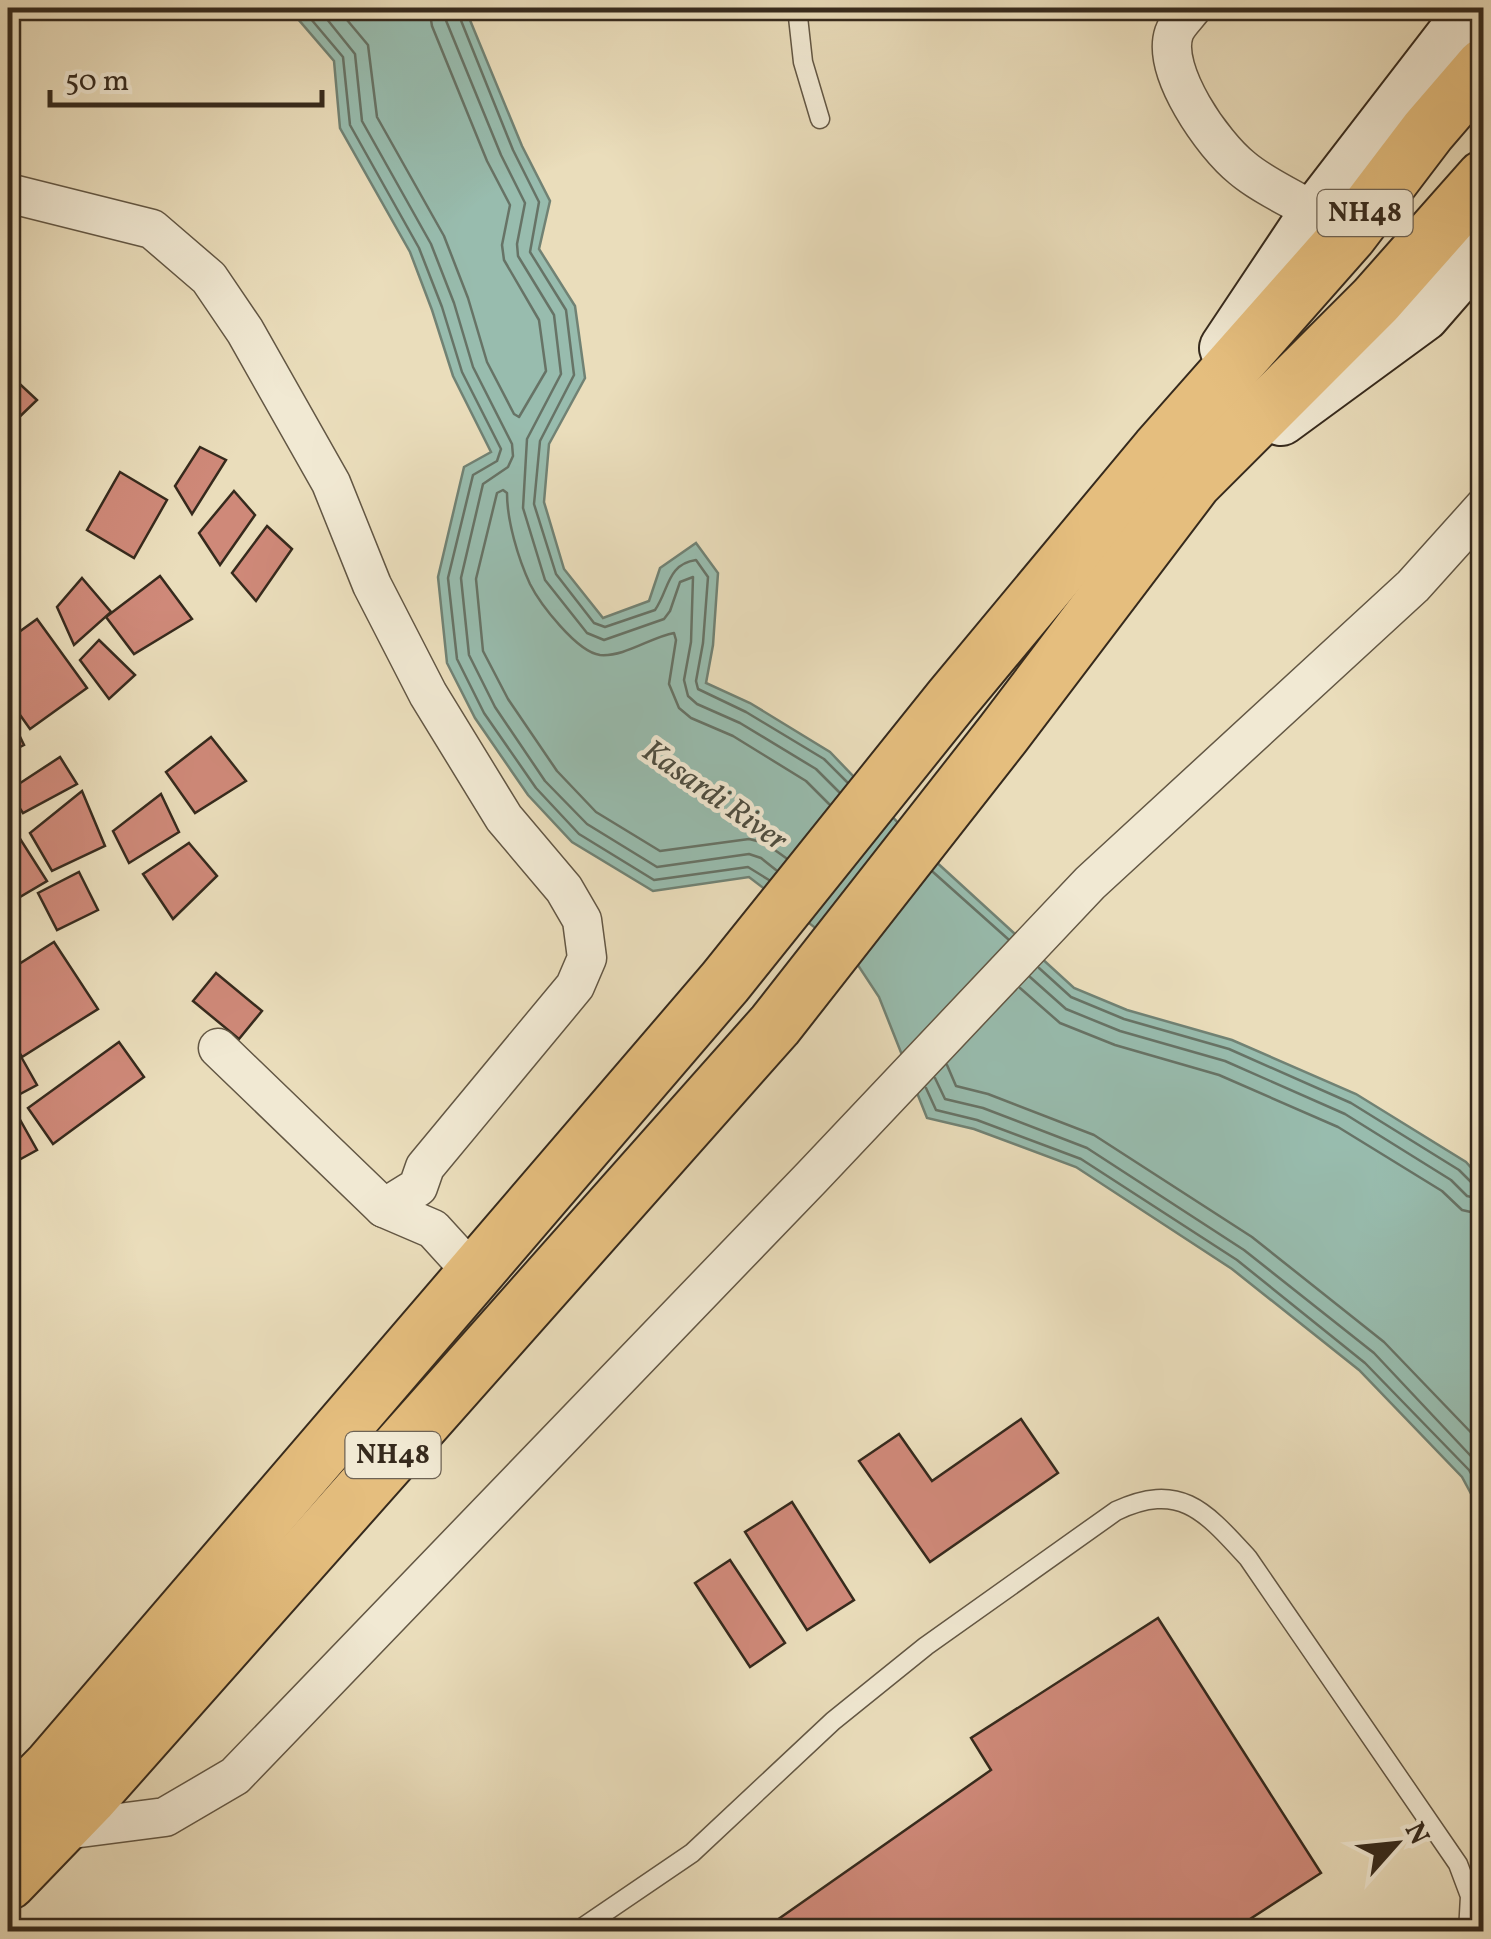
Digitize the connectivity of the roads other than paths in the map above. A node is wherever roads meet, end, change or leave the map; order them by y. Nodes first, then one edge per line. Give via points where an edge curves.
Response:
1 (797, 8) edge
2 (1192, 8) edge
3 (1474, 8) edge
4 (1484, 66) edge
5 (820, 119) dead end
6 (1484, 178) edge
7 (8, 193) edge
8 (1316, 212) junction
9 (1484, 245) edge
10 (1176, 466) junction
11 (1484, 507) edge
12 (218, 1048) dead end
13 (384, 1208) junction
14 (474, 1274) junction
15 (30, 1778) edge
16 (32, 1821) edge
17 (8, 1882) edge
18 (576, 1932) edge
19 (1468, 1932) edge

1 - 5 lane via 803,62
2 - 8 street via 1174,32 1171,55 1200,119 1241,168
3 - 8 main road
4 - 10 highway, NH48 via 1243,355
6 - 10 highway, NH48 via 1285,392
7 - 13 street via 152,228 209,278 330,483 428,694 504,818 564,888 582,920 588,958 575,986 425,1167 418,1186
8 - 10 main road
9 - 10 main road via 1424,315
10 - 14 highway, NH48 via 952,699 724,982
10 - 16 highway, NH48 via 1003,734 775,1025
11 - 16 street via 1413,586 1090,883 236,1776 165,1816
12 - 13 street
13 - 14 street via 433,1229
14 - 15 highway, NH48
15 - 16 highway, NH48
16 - 17 highway, NH48
18 - 19 lane via 692,1853 833,1721 926,1646 1143,1498 1187,1504 1248,1558 1458,1864 1470,1896

